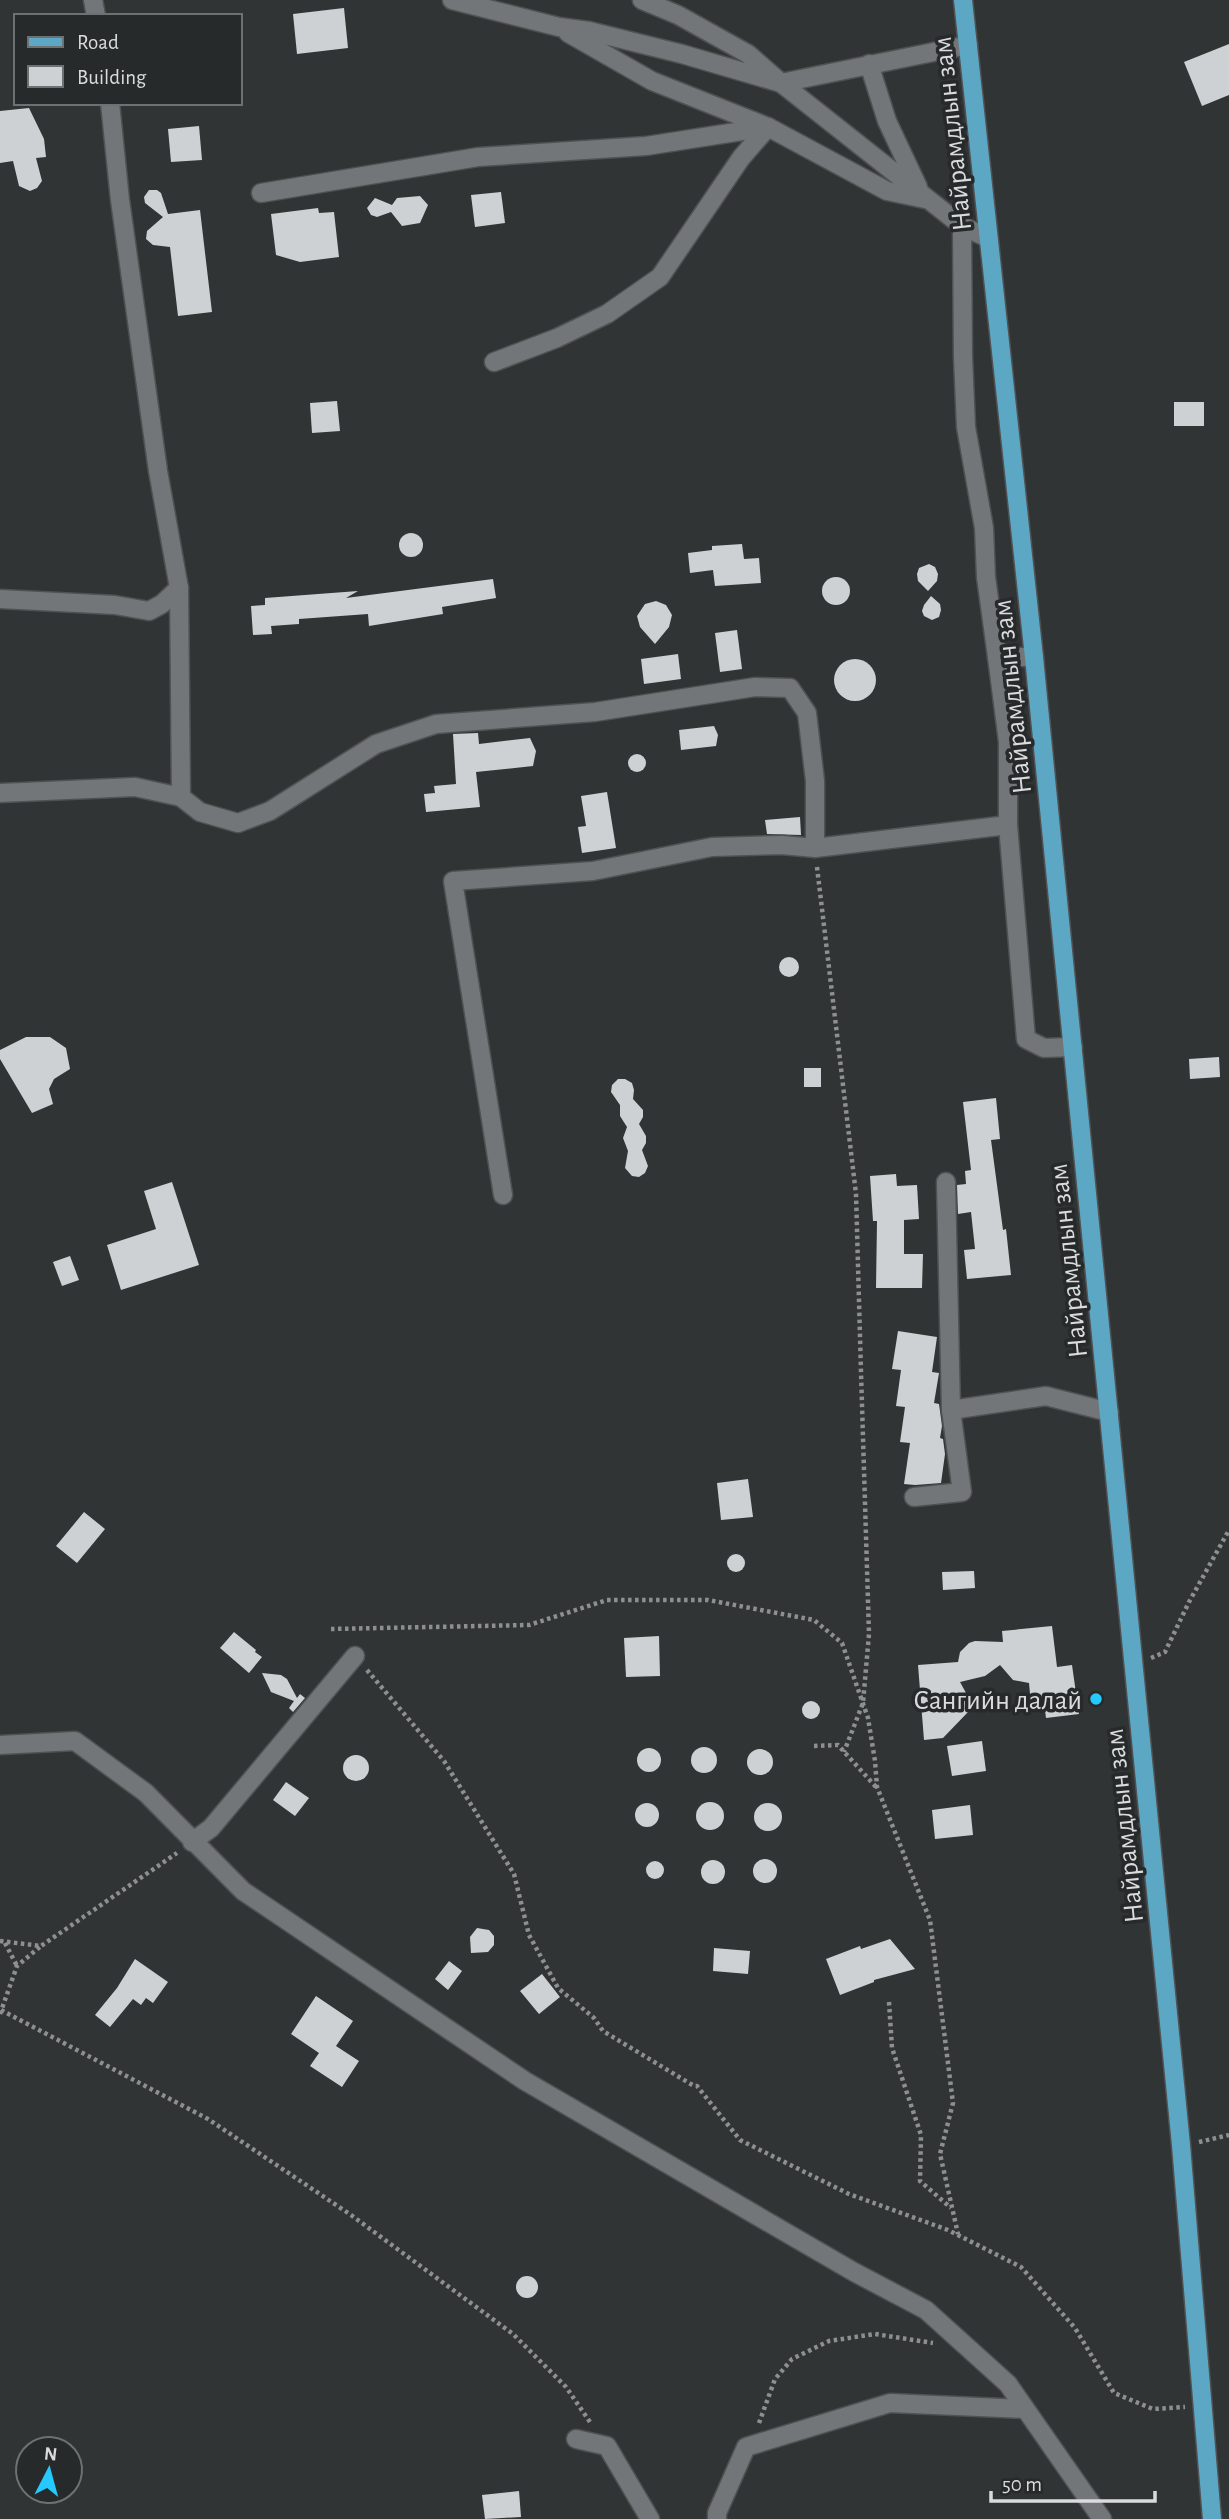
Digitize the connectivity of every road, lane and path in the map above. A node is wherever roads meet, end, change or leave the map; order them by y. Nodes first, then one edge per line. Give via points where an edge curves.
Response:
1 (452, 0) edge
2 (642, 0) edge
3 (963, 0) edge
4 (559, 27) junction
5 (968, 45) junction
6 (869, 64) junction
7 (781, 83) junction
8 (110, 105) edge
9 (768, 127) junction
10 (261, 193) dead end
11 (923, 195) junction
12 (962, 226) junction
13 (988, 238) junction
14 (494, 362) dead end
15 (179, 588) junction
16 (0, 599) edge
17 (997, 657) junction
18 (1034, 657) junction
19 (0, 793) edge
20 (181, 797) junction
21 (1008, 825) junction
22 (815, 848) junction
23 (1073, 1047) junction
24 (946, 1182) dead end
25 (503, 1195) dead end
26 (951, 1410) junction
27 (1109, 1412) junction
28 (914, 1497) dead end
29 (1229, 1530) edge
30 (331, 1629) dead end
31 (355, 1656) joint
32 (1133, 1664) junction
33 (863, 1703) junction
34 (0, 1745) edge
35 (814, 1746) dead end
36 (844, 1752) junction
37 (877, 1787) junction
38 (192, 1842) junction
39 (2, 1942) edge
40 (41, 1946) junction
41 (17, 1966) junction
42 (889, 2002) dead end
43 (1, 2012) edge
44 (1229, 2135) edge
45 (1181, 2146) junction
46 (952, 2209) junction
47 (957, 2234) junction
48 (968, 2349) junction
49 (1203, 2406) junction
50 (1025, 2409) junction
51 (576, 2439) dead end
52 (607, 2446) junction
53 (750, 2446) junction
54 (650, 2519) edge
55 (717, 2519) edge
56 (1102, 2519) edge
57 (1212, 2519) edge

1 - 4 street
2 - 7 street via 748,54
3 - 5 main road, Найрамдлын зам
4 - 7 street via 682,54
4 - 9 street via 652,81
5 - 6 street
5 - 13 main road, Найрамдлын зам
6 - 7 street
6 - 11 street via 887,121
7 - 11 street
8 - 15 street via 158,471
9 - 10 street via 646,146 478,157
9 - 11 street via 887,191
9 - 14 street via 741,158 660,277 607,314
11 - 12 street
12 - 13 street
12 - 17 street via 966,427 984,528
13 - 18 main road, Найрамдлын зам
15 - 16 street via 149,611
15 - 20 street
17 - 18 street
17 - 21 street via 1008,742
18 - 23 main road, Найрамдлын зам
19 - 20 street via 135,787
20 - 22 street via 200,812 238,823 271,811 376,744 436,724 595,712 755,687 790,688 807,713 815,781
21 - 22 street
21 - 23 street via 1026,1040 1044,1048
22 - 25 street via 712,847 593,871 453,881
22 - 33 path via 856,1194 869,1634
23 - 27 main road, Найрамдлын зам
24 - 26 street
26 - 27 street via 1046,1396
26 - 28 street via 962,1492
27 - 32 main road, Найрамдлын зам
29 - 32 path via 1165,1652
30 - 33 path via 529,1626 607,1600 708,1600 814,1620 842,1643
31 - 38 street via 211,1828
31 - 47 path via 444,1761 514,1874 528,1934 558,1988 603,2031 698,2086 740,2140 849,2194
32 - 45 main road, Найрамдлын зам
33 - 36 path
33 - 37 path
34 - 38 street via 75,1741 146,1793
35 - 36 path via 838,1745
36 - 37 path
37 - 46 path via 930,1920 953,2103 940,2154
38 - 40 path
38 - 48 street via 243,1891 525,2081 926,2310
39 - 40 path
39 - 41 path
40 - 41 path
41 - 43 path
42 - 46 path via 892,2048 921,2135 920,2181
43 - 52 path via 208,2119 351,2215 513,2334 566,2387
44 - 45 path
45 - 49 main road, Найрамдлын зам
46 - 47 path
47 - 49 path via 1021,2267 1075,2328 1114,2393 1153,2409
48 - 50 street via 1008,2384
48 - 53 path via 875,2334 829,2341 792,2359 775,2379
49 - 57 main road, Найрамдлын зам
50 - 53 street via 890,2403
50 - 56 street
51 - 52 street
52 - 54 street
53 - 55 street

